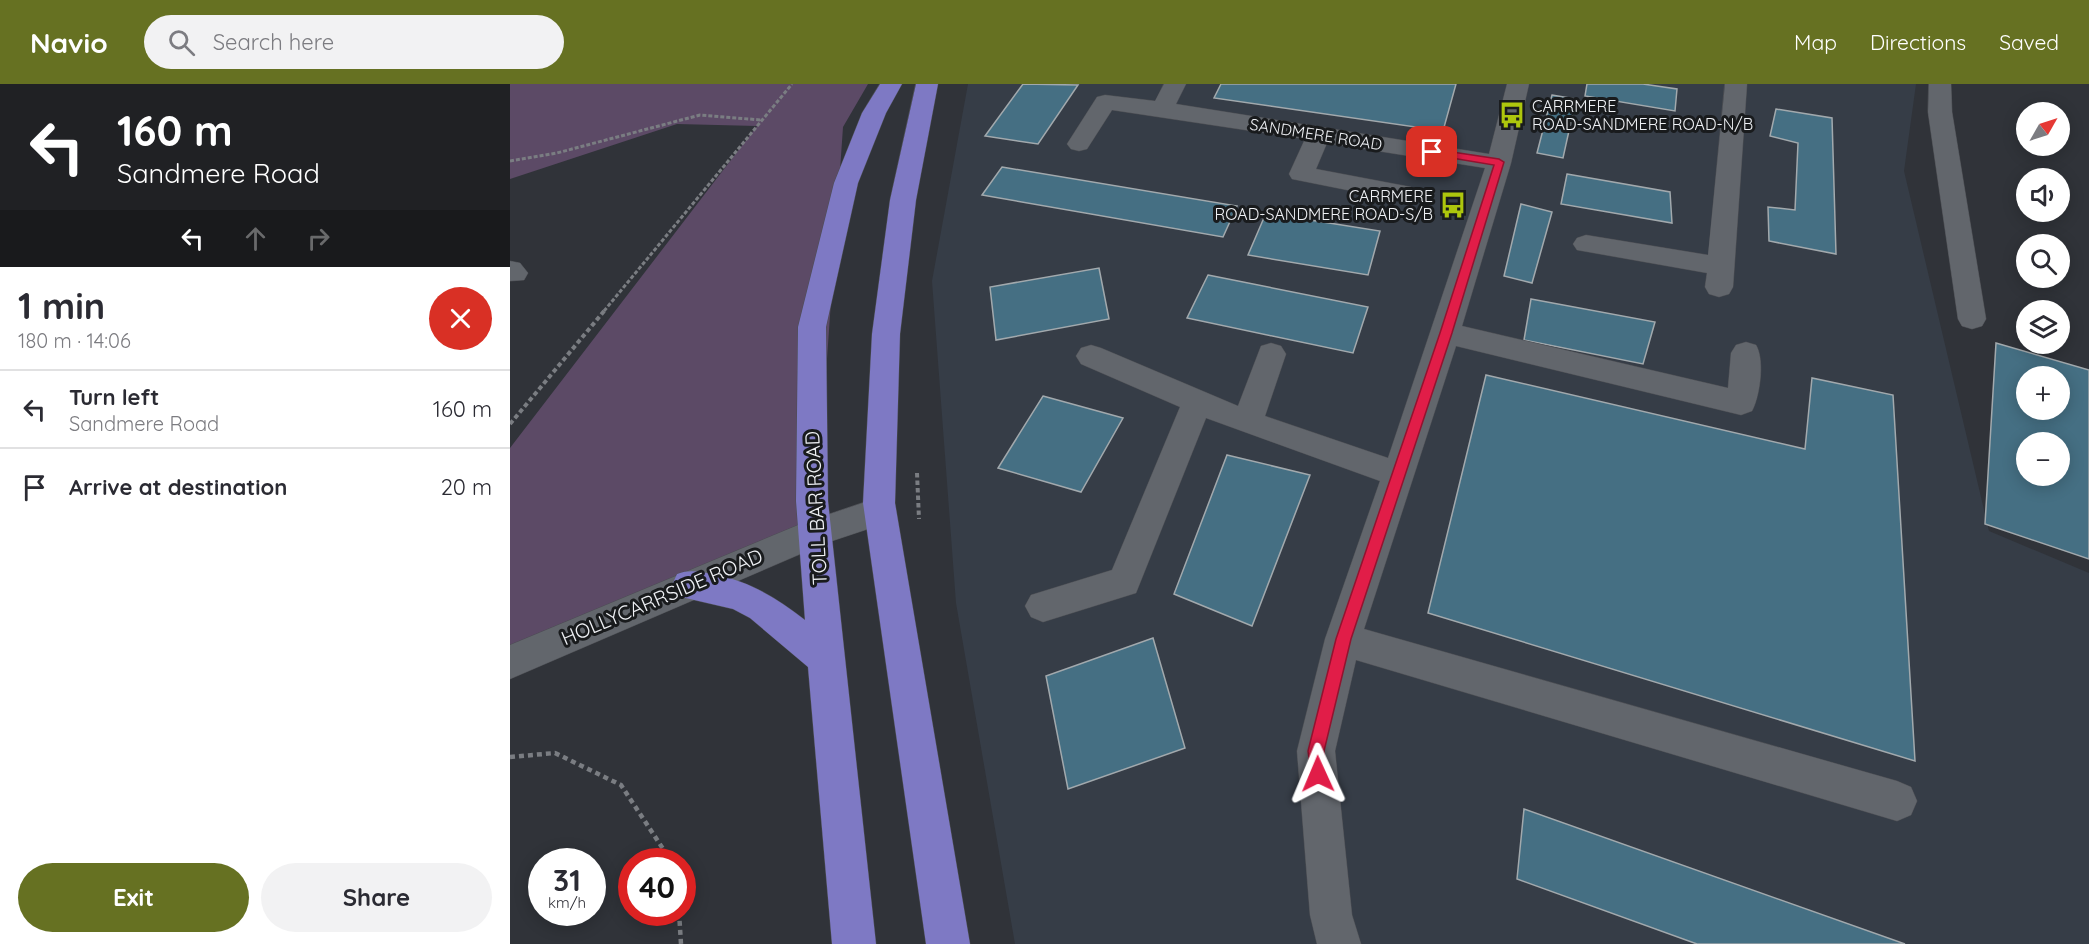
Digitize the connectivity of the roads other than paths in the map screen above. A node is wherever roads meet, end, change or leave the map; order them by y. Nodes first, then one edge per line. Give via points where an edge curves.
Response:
1 (891, 84) edge
2 (927, 84) edge
3 (1175, 84) edge
4 (1518, 84) edge
5 (1736, 84) edge
6 (1940, 84) edge
7 (1162, 109) junction
8 (1319, 134) junction
9 (1079, 144) dead end
10 (1499, 162) junction
11 (1402, 193) dead end
12 (1587, 244) dead end
13 (1972, 319) dead end
14 (1446, 333) junction
15 (1746, 353) dead end
16 (1272, 354) dead end
17 (1091, 357) dead end
18 (1197, 402) junction
19 (1247, 423) junction
20 (1397, 474) junction
21 (880, 511) junction
22 (815, 532) junction
23 (689, 585) junction
24 (1043, 606) dead end
25 (1343, 639) junction
26 (827, 660) junction
27 (510, 662) edge
28 (1897, 801) dead end
29 (854, 944) edge
30 (948, 944) edge
31 (1339, 944) edge

1 - 22 main road, TOLL BAR ROAD via 874,113 846,183 812,327
2 - 21 main road via 903,200 886,334
3 - 7 street
4 - 10 street
5 - 12 street via 1720,277
6 - 13 street via 1940,112
7 - 8 street, SANDMERE ROAD
7 - 9 street, SANDMERE ROAD via 1105,102
8 - 10 street, SANDMERE ROAD
8 - 11 street via 1301,174
10 - 14 street
14 - 15 street via 1741,403
14 - 20 street
16 - 19 street
17 - 18 street
18 - 19 street
18 - 24 street via 1124,582
19 - 20 street
20 - 25 street
21 - 22 street, HOLLYCARRSIDE ROAD
21 - 30 main road
22 - 23 street, HOLLYCARRSIDE ROAD
22 - 26 main road, TOLL BAR ROAD
23 - 26 main road via 739,595 762,607
23 - 27 street, HOLLYCARRSIDE ROAD
25 - 28 street
25 - 31 street via 1316,751 1331,915
26 - 29 main road, TOLL BAR ROAD

